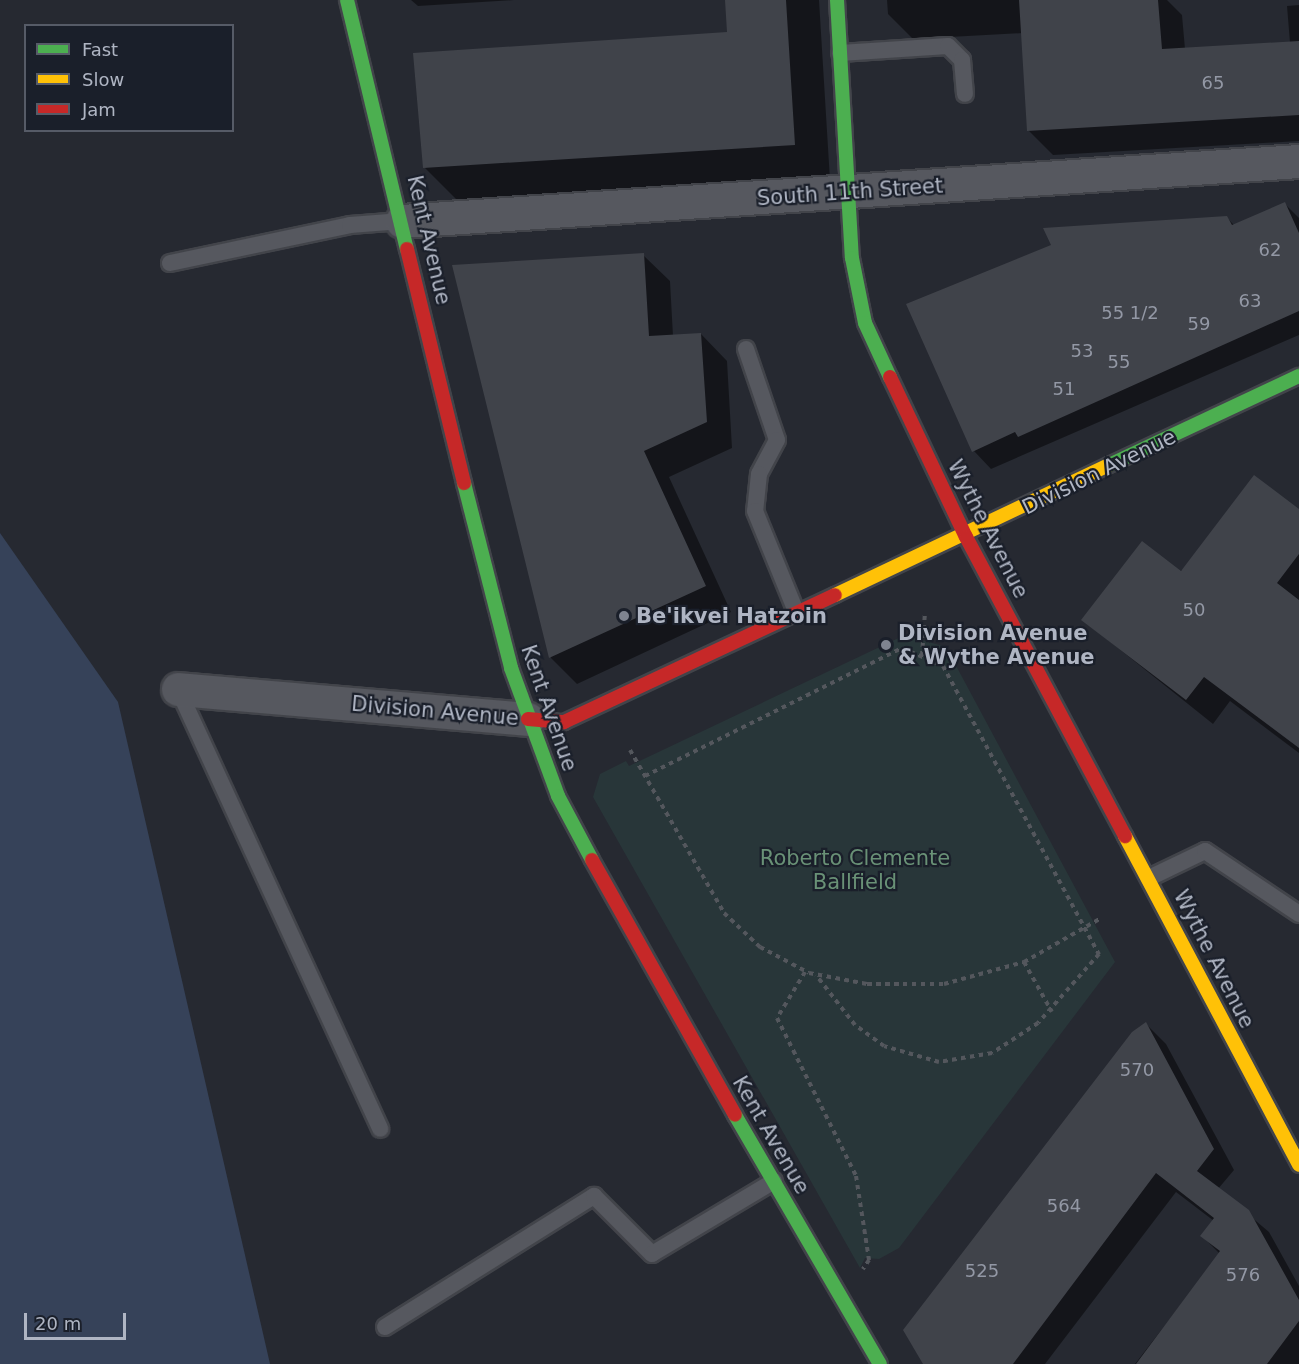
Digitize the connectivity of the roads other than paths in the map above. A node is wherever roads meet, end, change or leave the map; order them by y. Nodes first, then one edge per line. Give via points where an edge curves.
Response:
1 (347, 0) edge
2 (837, 0) edge
3 (840, 53) junction
4 (965, 94) dead end
5 (1299, 161) edge
6 (848, 192) junction
7 (402, 221) junction
8 (170, 263) dead end
9 (746, 349) dead end
10 (1299, 376) edge
11 (966, 537) junction
12 (797, 614) junction
13 (178, 689) joint
14 (528, 719) junction
15 (1149, 878) junction
16 (1299, 914) edge
17 (380, 1129) dead end
18 (1299, 1165) edge
19 (774, 1181) junction
20 (385, 1327) dead end
21 (880, 1364) edge

1 - 7 main road, Kent Avenue
2 - 3 main road, Wythe Avenue
3 - 4 lane via 948,46 962,60
3 - 6 main road, Wythe Avenue
5 - 6 street, South 11th Street
6 - 7 street, South 11th Street
6 - 11 main road, Wythe Avenue via 858,304
7 - 8 lane via 350,225
7 - 14 main road, Kent Avenue via 486,574
9 - 12 lane via 777,440 759,474 755,511
10 - 11 main road, Division Avenue
11 - 12 main road, Division Avenue
11 - 15 main road, Wythe Avenue
12 - 14 main road, Division Avenue via 564,722
13 - 14 street, Division Avenue
13 - 17 lane
14 - 19 main road, Kent Avenue via 566,816
15 - 16 lane via 1205,851
15 - 18 main road, Wythe Avenue
19 - 20 lane via 652,1254 594,1196
19 - 21 main road, Kent Avenue

